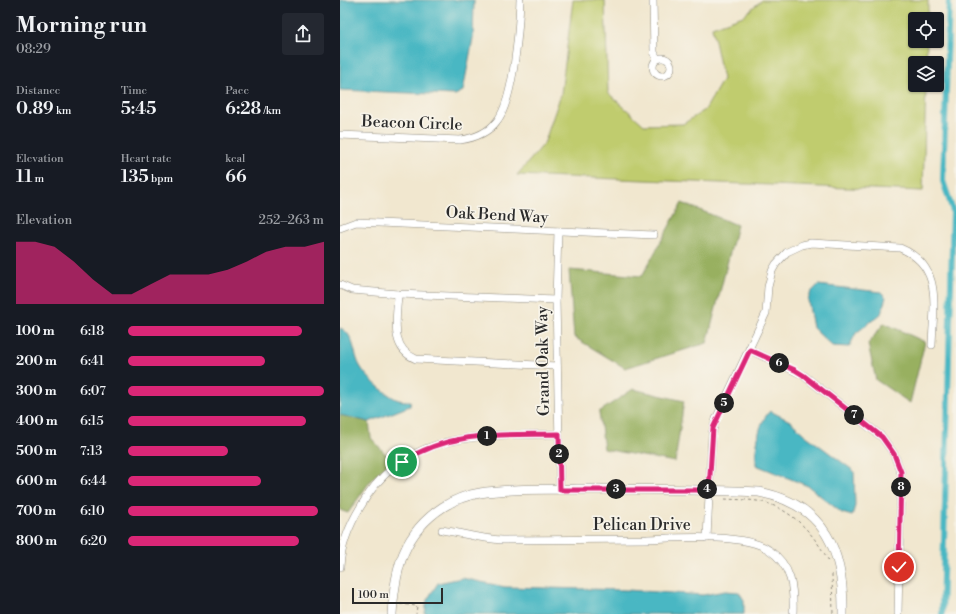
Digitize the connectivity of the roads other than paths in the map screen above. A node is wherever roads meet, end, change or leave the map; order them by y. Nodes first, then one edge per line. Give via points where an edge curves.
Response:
1 (520, 0) edge
2 (653, 0) edge
3 (657, 59) dead end
4 (340, 134) edge
5 (340, 228) edge
6 (558, 231) junction
7 (654, 235) dead end
8 (340, 285) edge
9 (398, 294) junction
10 (556, 300) junction
11 (932, 345) dead end
12 (750, 350) junction
13 (558, 366) junction
14 (559, 434) junction
15 (560, 490) junction
16 (709, 490) junction
17 (442, 530) dead end
18 (707, 538) junction
19 (340, 567) edge
20 (392, 614) edge
21 (794, 614) edge
22 (843, 614) edge
23 (898, 614) edge

1 - 4 street, Beacon Circle via 515,59 506,104 492,127 476,136 460,140
2 - 3 street via 654,52
5 - 6 street, Oak Bend Way via 356,222
6 - 7 street, Oak Bend Way
6 - 10 street, Grand Oak Way
8 - 9 street via 352,290
9 - 10 street
9 - 13 street via 397,337 401,348 416,359
10 - 13 street, Grand Oak Way
11 - 12 street via 933,282 926,268 915,256 900,248 811,243 787,252 776,264 769,279 766,313
12 - 16 street via 713,428
12 - 23 street via 803,375 882,437 894,454 901,472
13 - 14 street, Grand Oak Way
14 - 15 street, Grand Oak Way
14 - 19 street via 470,437 439,444 413,455 378,482 364,501 349,529
15 - 16 street
15 - 20 street via 479,493 456,500 435,513 418,529 404,551 396,576
16 - 18 street
16 - 22 street via 770,494 792,503 813,518 828,537 838,558 844,586
17 - 18 street, Pelican Drive via 499,540
18 - 21 street, Pelican Drive via 752,542 776,555 791,579

